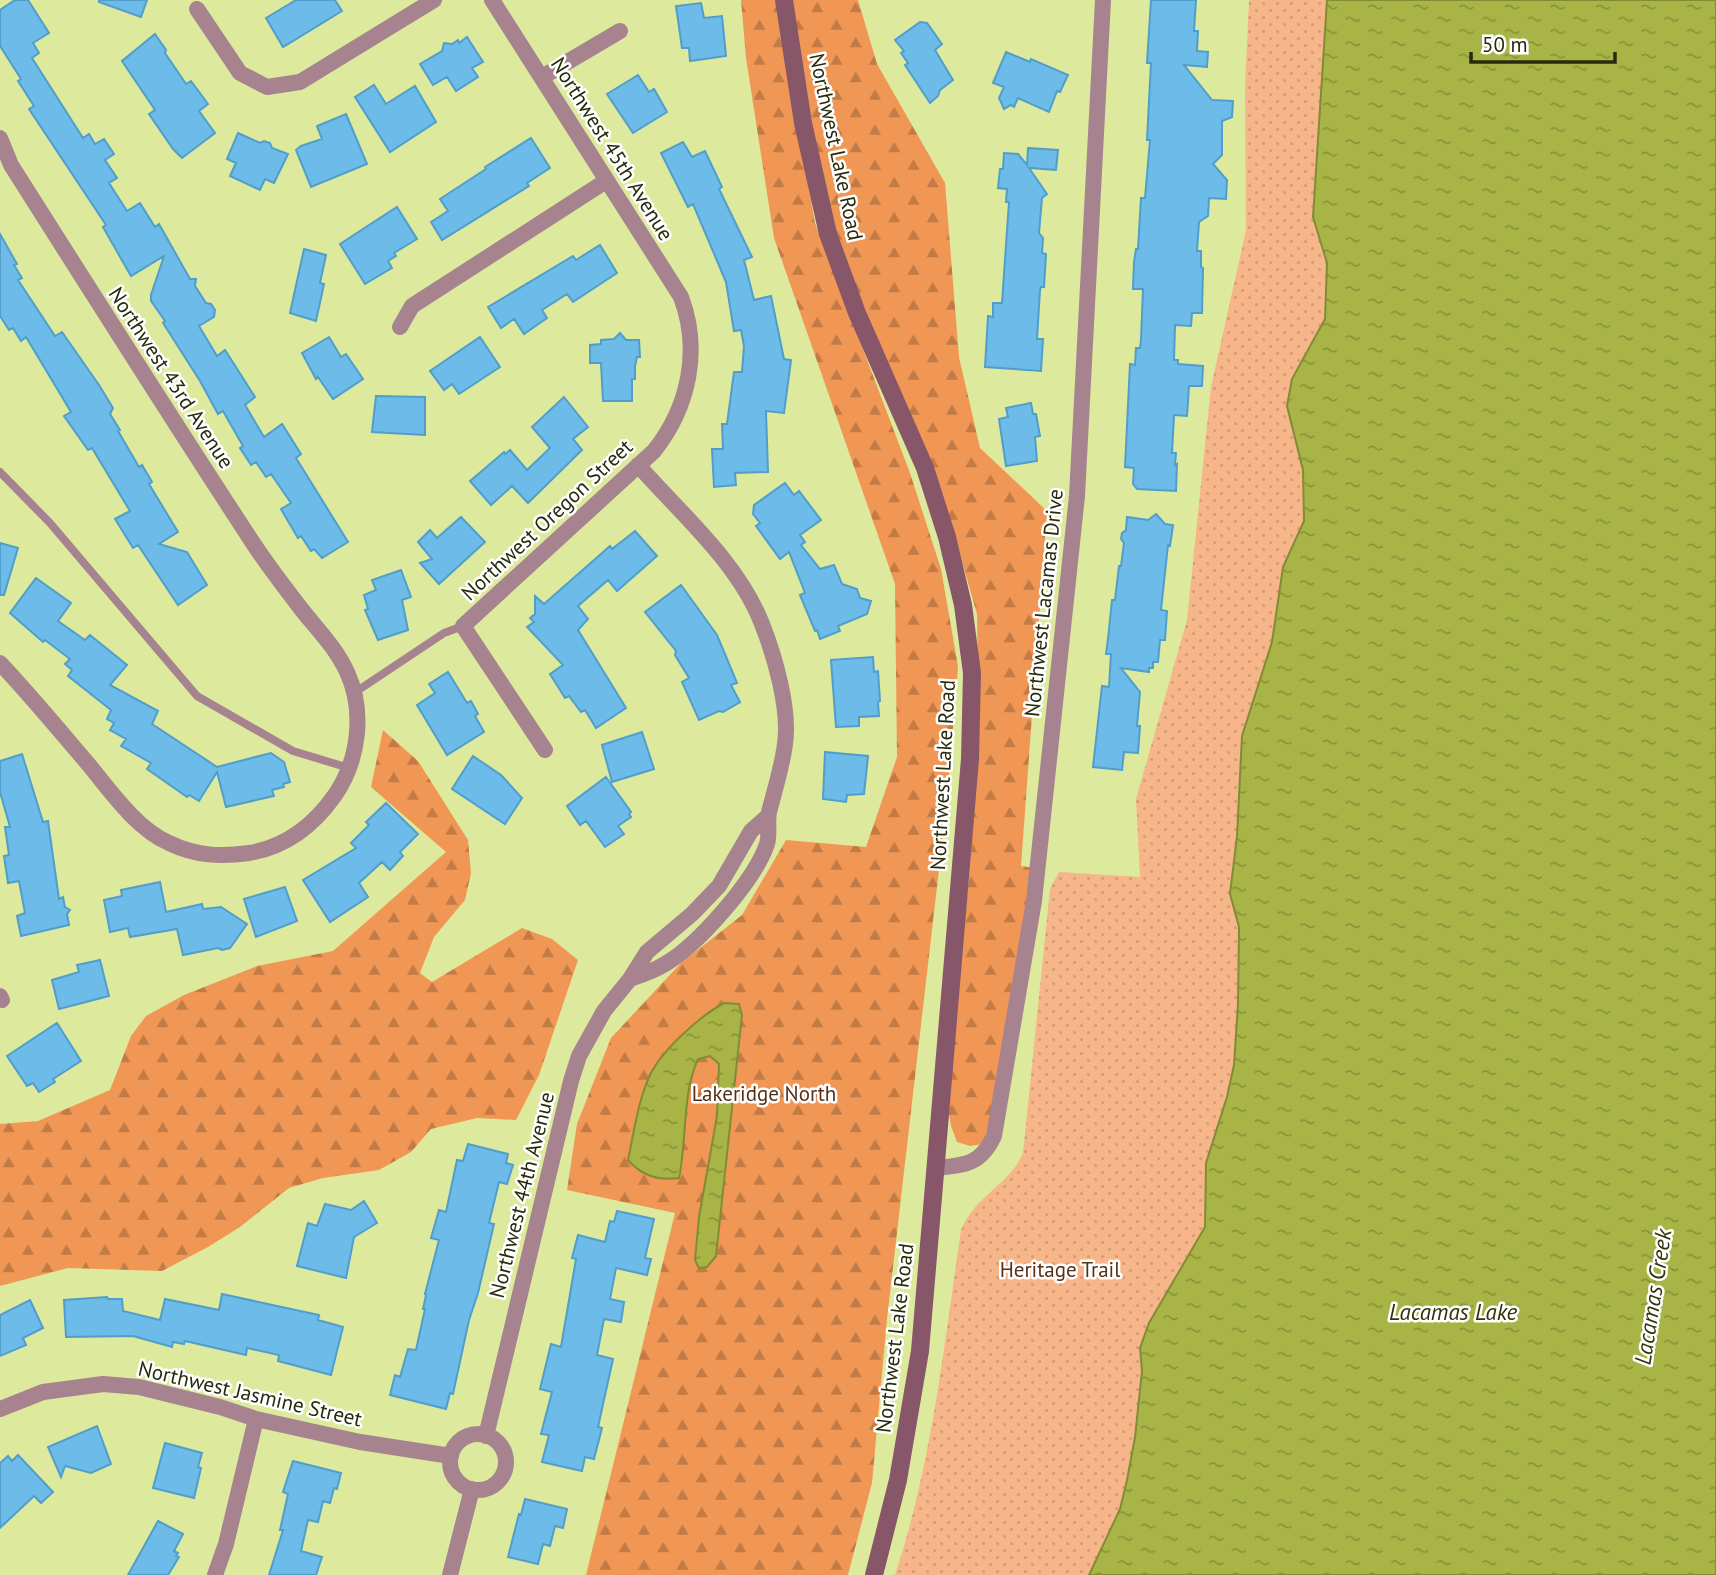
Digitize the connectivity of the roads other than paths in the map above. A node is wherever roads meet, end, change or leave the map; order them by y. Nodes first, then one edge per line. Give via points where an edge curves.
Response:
1 (434, 0) edge
2 (492, 0) edge
3 (783, 0) edge
4 (1103, 0) edge
5 (197, 9) dead end
6 (620, 31) dead end
7 (542, 77) junction
8 (0, 138) edge
9 (5, 161) edge
10 (606, 180) junction
11 (689, 324) joint
12 (400, 327) dead end
13 (638, 465) junction
14 (0, 472) edge
15 (463, 626) junction
16 (0, 663) edge
17 (354, 694) junction
18 (545, 750) dead end
19 (349, 768) junction
20 (768, 816) junction
21 (630, 979) junction
22 (937, 1168) junction
23 (0, 1409) edge
24 (256, 1419) junction
25 (486, 1436) junction
26 (451, 1456) junction
27 (471, 1489) junction
28 (215, 1575) edge
29 (450, 1575) edge
30 (874, 1575) edge

1 - 5 street via 300,82 267,87 240,72
2 - 7 street, Northwest 45th Avenue
3 - 22 main road, Northwest Lake Road via 803,123 828,234 925,468 947,537 971,659 970,759
4 - 22 street, Northwest Lacamas Drive via 1077,496 1034,901 994,1136 978,1160
6 - 7 street
7 - 10 street, Northwest 45th Avenue
8 - 9 street, Northwest 43rd Avenue
9 - 17 street, Northwest 43rd Avenue via 263,558 333,647
10 - 11 street, Northwest 45th Avenue via 681,297
10 - 12 street via 412,306
11 - 13 street, Northwest Oregon Street via 691,366 683,402 670,431
13 - 15 street, Northwest Oregon Street
13 - 20 street, Northwest 44th Avenue via 732,571 762,623 783,701 785,741
14 - 19 lane via 50,523 197,695 293,751
15 - 17 lane, Northwest Oregon Street
15 - 18 street
16 - 19 street, Northwest 43rd Avenue via 131,815 166,842 197,854 226,857 260,851 305,830 322,814
17 - 19 street, Northwest 43rd Avenue via 358,722
20 - 21 street, Northwest 44th Avenue via 751,831 719,886 647,952
20 - 21 street, Northwest 44th Avenue via 768,842 730,904 665,964
21 - 25 street, Northwest 44th Avenue via 604,1011 571,1081
22 - 30 main road, Northwest Lake Road via 920,1351 898,1480
23 - 24 street, Northwest Jasmine Street via 43,1392 103,1384 139,1387
24 - 26 street, Northwest Jasmine Street
24 - 28 street
25 - 26 street via 462,1439
25 - 27 street via 503,1449 505,1470 492,1486
26 - 27 street via 454,1477
27 - 29 street

